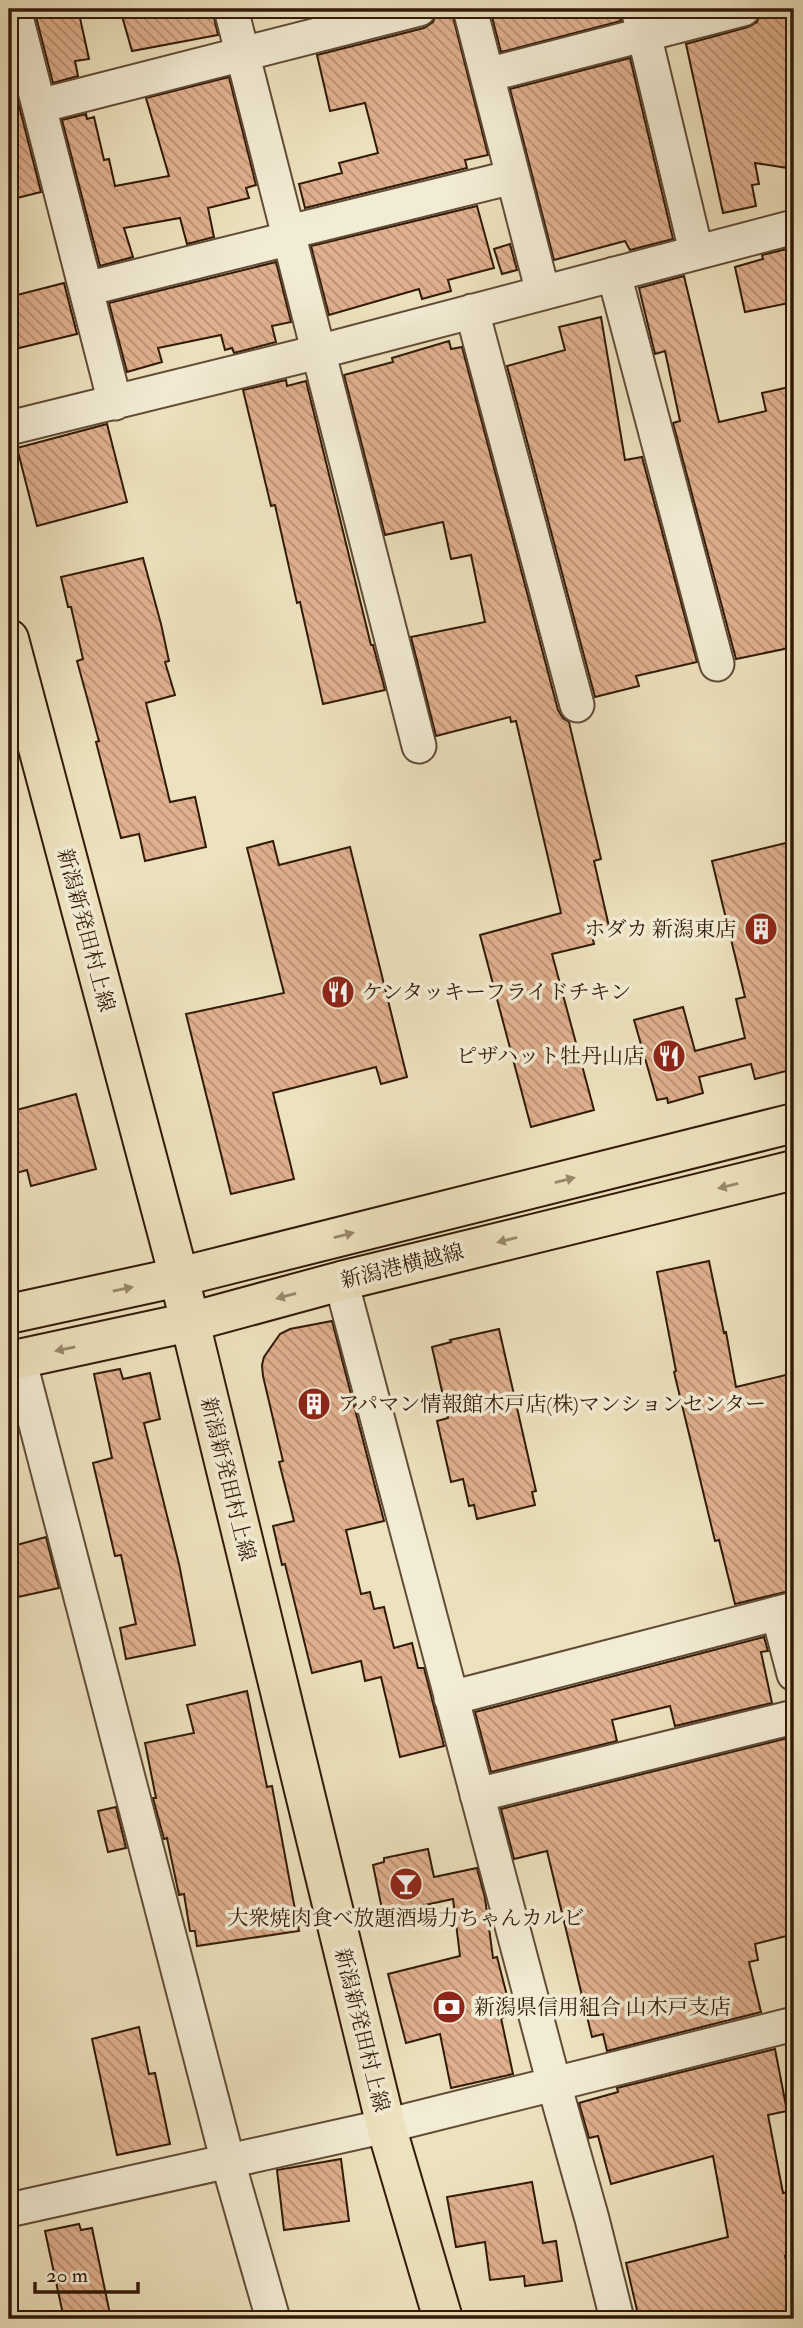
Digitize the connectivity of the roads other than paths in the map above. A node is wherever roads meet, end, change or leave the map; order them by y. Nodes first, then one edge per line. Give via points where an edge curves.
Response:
1 (14, 9) edge
2 (231, 9) edge
3 (419, 9) edge
4 (470, 9) edge
5 (743, 9) edge
6 (641, 21) edge
7 (243, 53) junction
8 (487, 75) junction
9 (39, 106) junction
10 (513, 177) junction
11 (794, 227) edge
12 (290, 235) junction
13 (696, 251) junction
14 (614, 274) junction
15 (86, 289) junction
16 (543, 292) junction
17 (472, 311) junction
18 (318, 352) junction
19 (114, 403) junction
20 (9, 428) edge
21 (9, 639) edge
22 (717, 664) dead end
23 (577, 705) dead end
24 (419, 746) dead end
25 (794, 1123) edge
26 (794, 1170) edge
27 (179, 1277) junction
28 (341, 1281) junction
29 (9, 1314) edge
30 (190, 1322) junction
31 (14, 1360) edge
32 (786, 1611) edge
33 (794, 1674) edge
34 (451, 1698) junction
35 (794, 1717) edge
36 (477, 1795) junction
37 (794, 2024) edge
38 (554, 2084) junction
39 (386, 2126) junction
40 (228, 2162) junction
41 (9, 2210) edge
42 (273, 2319) edge
43 (443, 2319) edge
44 (617, 2319) edge

1 - 9 street
2 - 7 street
3 - 7 street
4 - 8 street
5 - 6 street
6 - 8 street
6 - 13 street
7 - 9 street
7 - 12 street
8 - 10 street
9 - 15 street
10 - 12 street
10 - 16 street
11 - 13 street
12 - 15 street
12 - 18 street
13 - 14 street
14 - 16 street
14 - 22 street
15 - 19 street
16 - 17 street
17 - 18 street
17 - 23 street
18 - 19 street
18 - 24 street
19 - 20 street
21 - 27 main road, 新潟新発田村上線
27 -> 25 main road, 新潟港横越線
26 -> 28 main road, 新潟港横越線
29 -> 27 main road, 新潟港横越線
27 - 30 main road, 新潟新発田村上線
28 -> 30 main road, 新潟港横越線
28 - 34 street
30 -> 31 main road, 新潟港横越線
30 - 39 main road, 新潟新発田村上線
31 - 40 street
32 - 33 street
32 - 34 street
34 - 36 street
35 - 36 street
36 - 38 street
37 - 38 street
38 - 39 street
38 - 44 street
39 - 40 street
39 - 43 main road, 新潟新発田村上線
40 - 41 street
40 - 42 street

